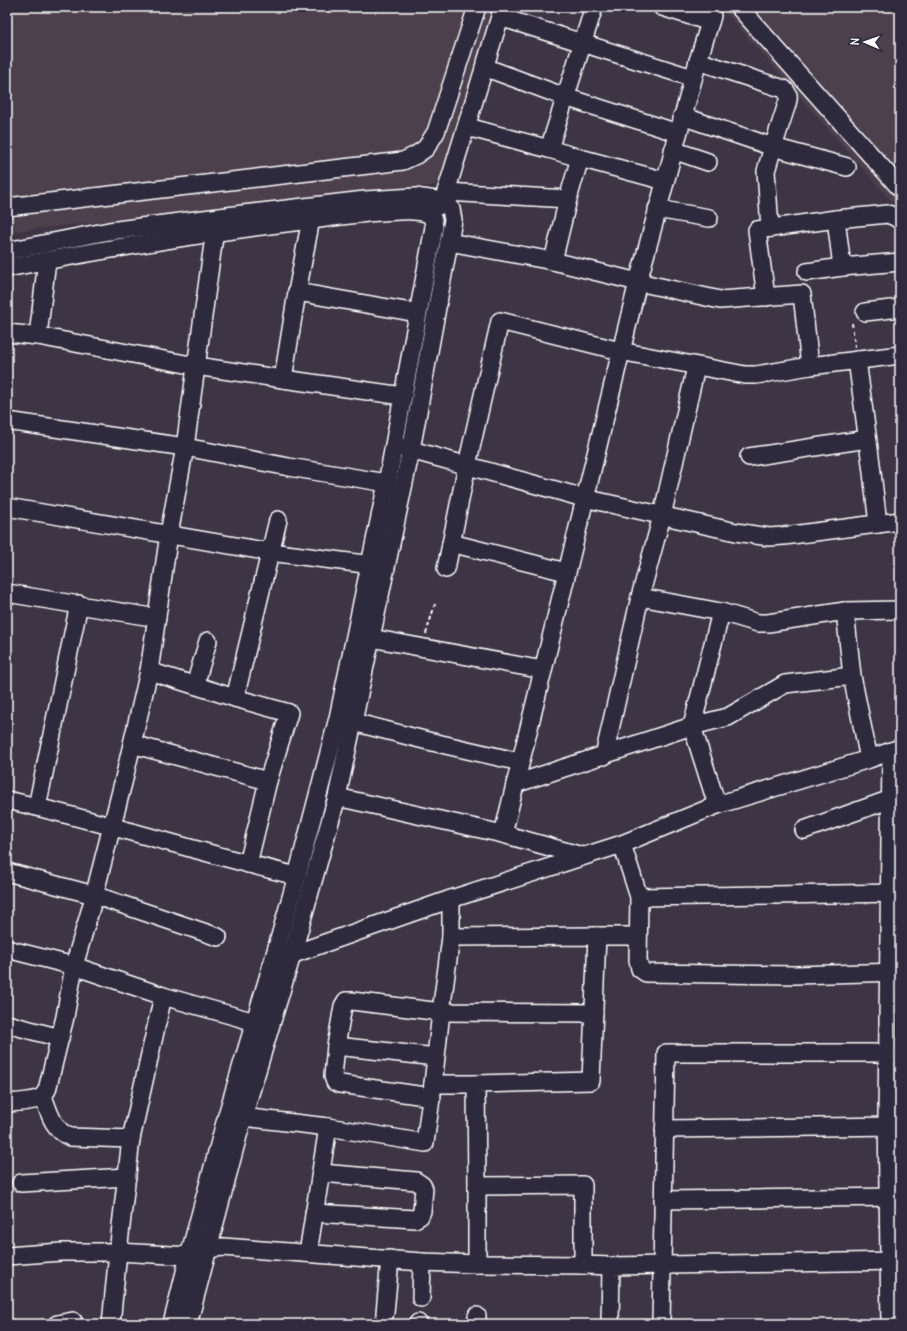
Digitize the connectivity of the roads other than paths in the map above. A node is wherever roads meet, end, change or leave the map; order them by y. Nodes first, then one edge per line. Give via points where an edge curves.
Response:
1 (476, 7) edge
2 (594, 7) edge
3 (662, 7) edge
4 (739, 7) edge
5 (501, 12) edge
6 (582, 44) junction
7 (698, 61) junction
8 (484, 67) junction
9 (693, 78) junction
10 (565, 97) junction
11 (680, 124) junction
12 (466, 128) junction
13 (774, 147) junction
14 (549, 149) junction
15 (673, 150) junction
16 (580, 158) junction
17 (708, 162) dead end
18 (847, 167) dead end
19 (665, 181) junction
20 (900, 188) edge
21 (445, 196) junction
22 (568, 199) junction
23 (7, 207) edge
24 (657, 209) junction
25 (430, 214) junction
26 (708, 218) dead end
27 (836, 219) junction
28 (311, 220) junction
29 (900, 221) edge
30 (216, 224) junction
31 (770, 228) junction
32 (449, 242) junction
33 (7, 251) edge
34 (47, 260) junction
35 (552, 261) junction
36 (900, 262) edge
37 (842, 267) junction
38 (7, 268) edge
39 (807, 272) dead end
40 (638, 282) junction
41 (297, 292) junction
42 (766, 297) junction
43 (900, 308) edge
44 (417, 313) junction
45 (859, 317) road end
46 (7, 332) edge
47 (38, 336) junction
48 (620, 351) junction
49 (900, 355) edge
50 (857, 360) junction
51 (196, 366) junction
52 (810, 366) junction
53 (696, 367) junction
54 (283, 379) junction
55 (403, 396) junction
56 (7, 421) edge
57 (867, 439) junction
58 (394, 445) junction
59 (185, 447) junction
60 (411, 450) junction
61 (749, 457) dead end
62 (467, 465) junction
63 (387, 483) junction
64 (584, 498) junction
65 (7, 508) edge
66 (662, 516) junction
67 (278, 520) dead end
68 (900, 521) edge
69 (878, 524) junction
70 (169, 534) junction
71 (451, 543) junction
72 (270, 552) junction
73 (378, 565) junction
74 (446, 569) dead end
75 (566, 572) junction
76 (7, 594) edge
77 (640, 597) junction
78 (79, 604) junction
79 (900, 610) edge
80 (845, 611) junction
81 (721, 612) junction
82 (156, 618) junction
83 (372, 638) junction
84 (208, 641) dead end
85 (149, 670) junction
86 (542, 670) junction
87 (852, 676) junction
88 (195, 685) junction
89 (235, 698) junction
90 (353, 722) junction
91 (692, 726) junction
92 (132, 744) junction
93 (896, 749) edge
94 (604, 756) junction
95 (869, 759) junction
96 (520, 762) junction
97 (268, 781) junction
98 (514, 784) junction
99 (337, 797) junction
100 (7, 800) edge
101 (717, 804) junction
102 (37, 807) junction
103 (894, 808) edge
104 (111, 826) junction
105 (804, 830) dead end
106 (503, 834) junction
107 (622, 844) junction
108 (582, 856) junction
109 (248, 864) junction
110 (7, 872) edge
111 (297, 876) junction
112 (895, 893) edge
113 (94, 895) junction
114 (639, 897) junction
115 (451, 899) junction
116 (597, 936) junction
117 (638, 936) junction
118 (218, 937) dead end
119 (451, 937) junction
120 (7, 949) edge
121 (292, 955) junction
122 (273, 961) junction
123 (74, 966) junction
124 (894, 972) edge
125 (163, 996) junction
126 (441, 1012) junction
127 (594, 1013) junction
128 (255, 1022) junction
129 (7, 1024) edge
130 (60, 1038) junction
131 (336, 1046) junction
132 (894, 1053) edge
133 (436, 1057) junction
134 (476, 1084) junction
135 (433, 1090) junction
136 (43, 1096) junction
137 (7, 1103) edge
138 (243, 1117) junction
139 (894, 1126) edge
140 (328, 1127) junction
141 (664, 1129) junction
142 (132, 1139) junction
143 (321, 1173) junction
144 (127, 1177) junction
145 (21, 1183) dead end
146 (477, 1186) junction
147 (894, 1197) edge
148 (663, 1200) junction
149 (314, 1213) junction
150 (207, 1249) junction
151 (118, 1252) junction
152 (308, 1253) junction
153 (7, 1256) edge
154 (188, 1256) junction
155 (390, 1259) junction
156 (894, 1261) edge
157 (422, 1262) junction
158 (477, 1264) junction
159 (583, 1265) junction
160 (611, 1266) junction
161 (662, 1266) junction
162 (421, 1298) dead end
163 (385, 1313) dead end
164 (111, 1324) edge
165 (172, 1324) edge
166 (188, 1324) edge
167 (610, 1324) edge
168 (661, 1324) edge
169 (890, 1324) edge

1 - 23 street via 436,132 426,148 403,161
2 - 6 street
3 - 7 street via 711,19
4 - 20 street
5 - 6 street
5 - 8 street
6 - 9 street
6 - 10 street
7 - 9 street
7 - 13 street via 788,92 789,97
8 - 10 street
8 - 12 street
9 - 11 street
10 - 11 street
10 - 14 street
11 - 13 street
11 - 15 street
12 - 14 street via 475,128
12 - 21 street
13 - 18 street
13 - 31 street via 766,170
14 - 16 street
15 - 17 street
15 - 19 street
16 - 19 street
16 - 22 street
19 - 24 street
21 - 22 street
21 - 25 street
21 - 30 street via 365,200
21 - 32 street via 453,220
22 - 35 street
24 - 26 street
24 - 40 street
25 - 28 street via 411,210
25 - 44 street via 434,227
27 - 29 street via 888,214
27 - 31 street
27 - 37 street
28 - 30 street
28 - 41 street
30 - 33 street via 109,231
30 - 34 street
30 - 51 street
31 - 42 street via 757,230
32 - 35 street
32 - 60 street
34 - 38 street
34 - 47 street
35 - 40 street
36 - 37 street
37 - 39 street
40 - 42 street via 720,300
40 - 48 street
41 - 44 street
41 - 54 street
42 - 52 street via 802,294
43 - 45 street
44 - 55 street
46 - 47 street
47 - 51 street
48 - 53 street
48 - 62 street via 500,321
48 - 64 street
49 - 50 street
50 - 52 street
50 - 57 street
51 - 54 street
51 - 59 street
52 - 53 street via 756,375
53 - 66 street
54 - 55 street
55 - 58 street
56 - 59 street
57 - 61 street
57 - 69 street
58 - 60 street
58 - 63 street
59 - 63 street via 289,468
59 - 70 street
60 - 62 street
60 - 73 street
62 - 64 street
62 - 71 street
63 - 73 street
64 - 66 street
64 - 75 street
65 - 70 street
66 - 69 street via 769,537
66 - 77 street
67 - 72 street
68 - 69 street
70 - 72 street
70 - 82 street
71 - 74 street
71 - 75 street
72 - 73 street
72 - 89 street
73 - 83 street
73 - 111 street
75 - 86 street
76 - 78 street
77 - 81 street
77 - 94 street
78 - 82 street
78 - 102 street
79 - 80 street
80 - 81 street via 768,623 758,623
80 - 87 street
81 - 91 street
82 - 85 street
83 - 86 street
83 - 90 street
84 - 88 street
85 - 88 street
85 - 92 street
86 - 96 street
87 - 91 street via 785,684 728,717
87 - 95 street
88 - 89 street
89 - 97 street via 288,713
90 - 96 street
90 - 99 street
91 - 94 street
91 - 101 street
92 - 97 street
92 - 104 street
93 - 95 street
93 - 103 street
94 - 98 street
95 - 101 street
96 - 98 street
97 - 109 street
98 - 106 street
99 - 106 street
99 - 121 street
100 - 102 street
101 - 107 street
102 - 104 street
103 - 105 street
103 - 112 street
104 - 109 street
104 - 113 street
106 - 108 street
107 - 108 street
107 - 114 street
108 - 115 street
109 - 111 street
110 - 113 street
111 - 122 street
112 - 114 street
112 - 124 street
113 - 118 street
113 - 123 street
114 - 117 street
115 - 119 street
115 - 121 street
116 - 117 street
116 - 119 street
116 - 127 street
117 - 124 street via 638,960 640,969 646,973 795,975
119 - 126 street
120 - 123 street
121 - 122 street
121 - 138 street
122 - 128 street
123 - 125 street
123 - 130 street
124 - 132 street
125 - 128 street
125 - 142 street
126 - 127 street
126 - 131 street via 346,1001
126 - 133 street
127 - 134 street via 591,1081
128 - 154 street
129 - 130 street
130 - 136 street via 47,1090
131 - 133 street
131 - 135 street via 333,1076 335,1082
132 - 139 street
132 - 141 street via 666,1053
133 - 135 street
134 - 135 street
134 - 146 street
135 - 140 street via 425,1143
136 - 137 street
136 - 142 street via 54,1124 63,1135
138 - 140 street
138 - 150 street
139 - 141 street
139 - 147 street
140 - 143 street
141 - 148 street
142 - 144 street
143 - 149 street
143 - 149 street via 416,1181 424,1188 422,1211 415,1219
144 - 145 street
144 - 151 street
146 - 158 street
146 - 159 street via 583,1185
147 - 148 street
147 - 156 street
148 - 161 street
149 - 152 street
150 - 152 street via 228,1247
150 - 154 street
150 - 166 street
151 - 153 street via 61,1252
151 - 154 street
151 - 164 street
152 - 155 street
154 - 165 street
155 - 157 street
155 - 163 street
156 - 161 street
156 - 169 street
157 - 158 street
157 - 162 street
158 - 159 street
159 - 160 street
160 - 161 street
160 - 167 street
161 - 168 street

